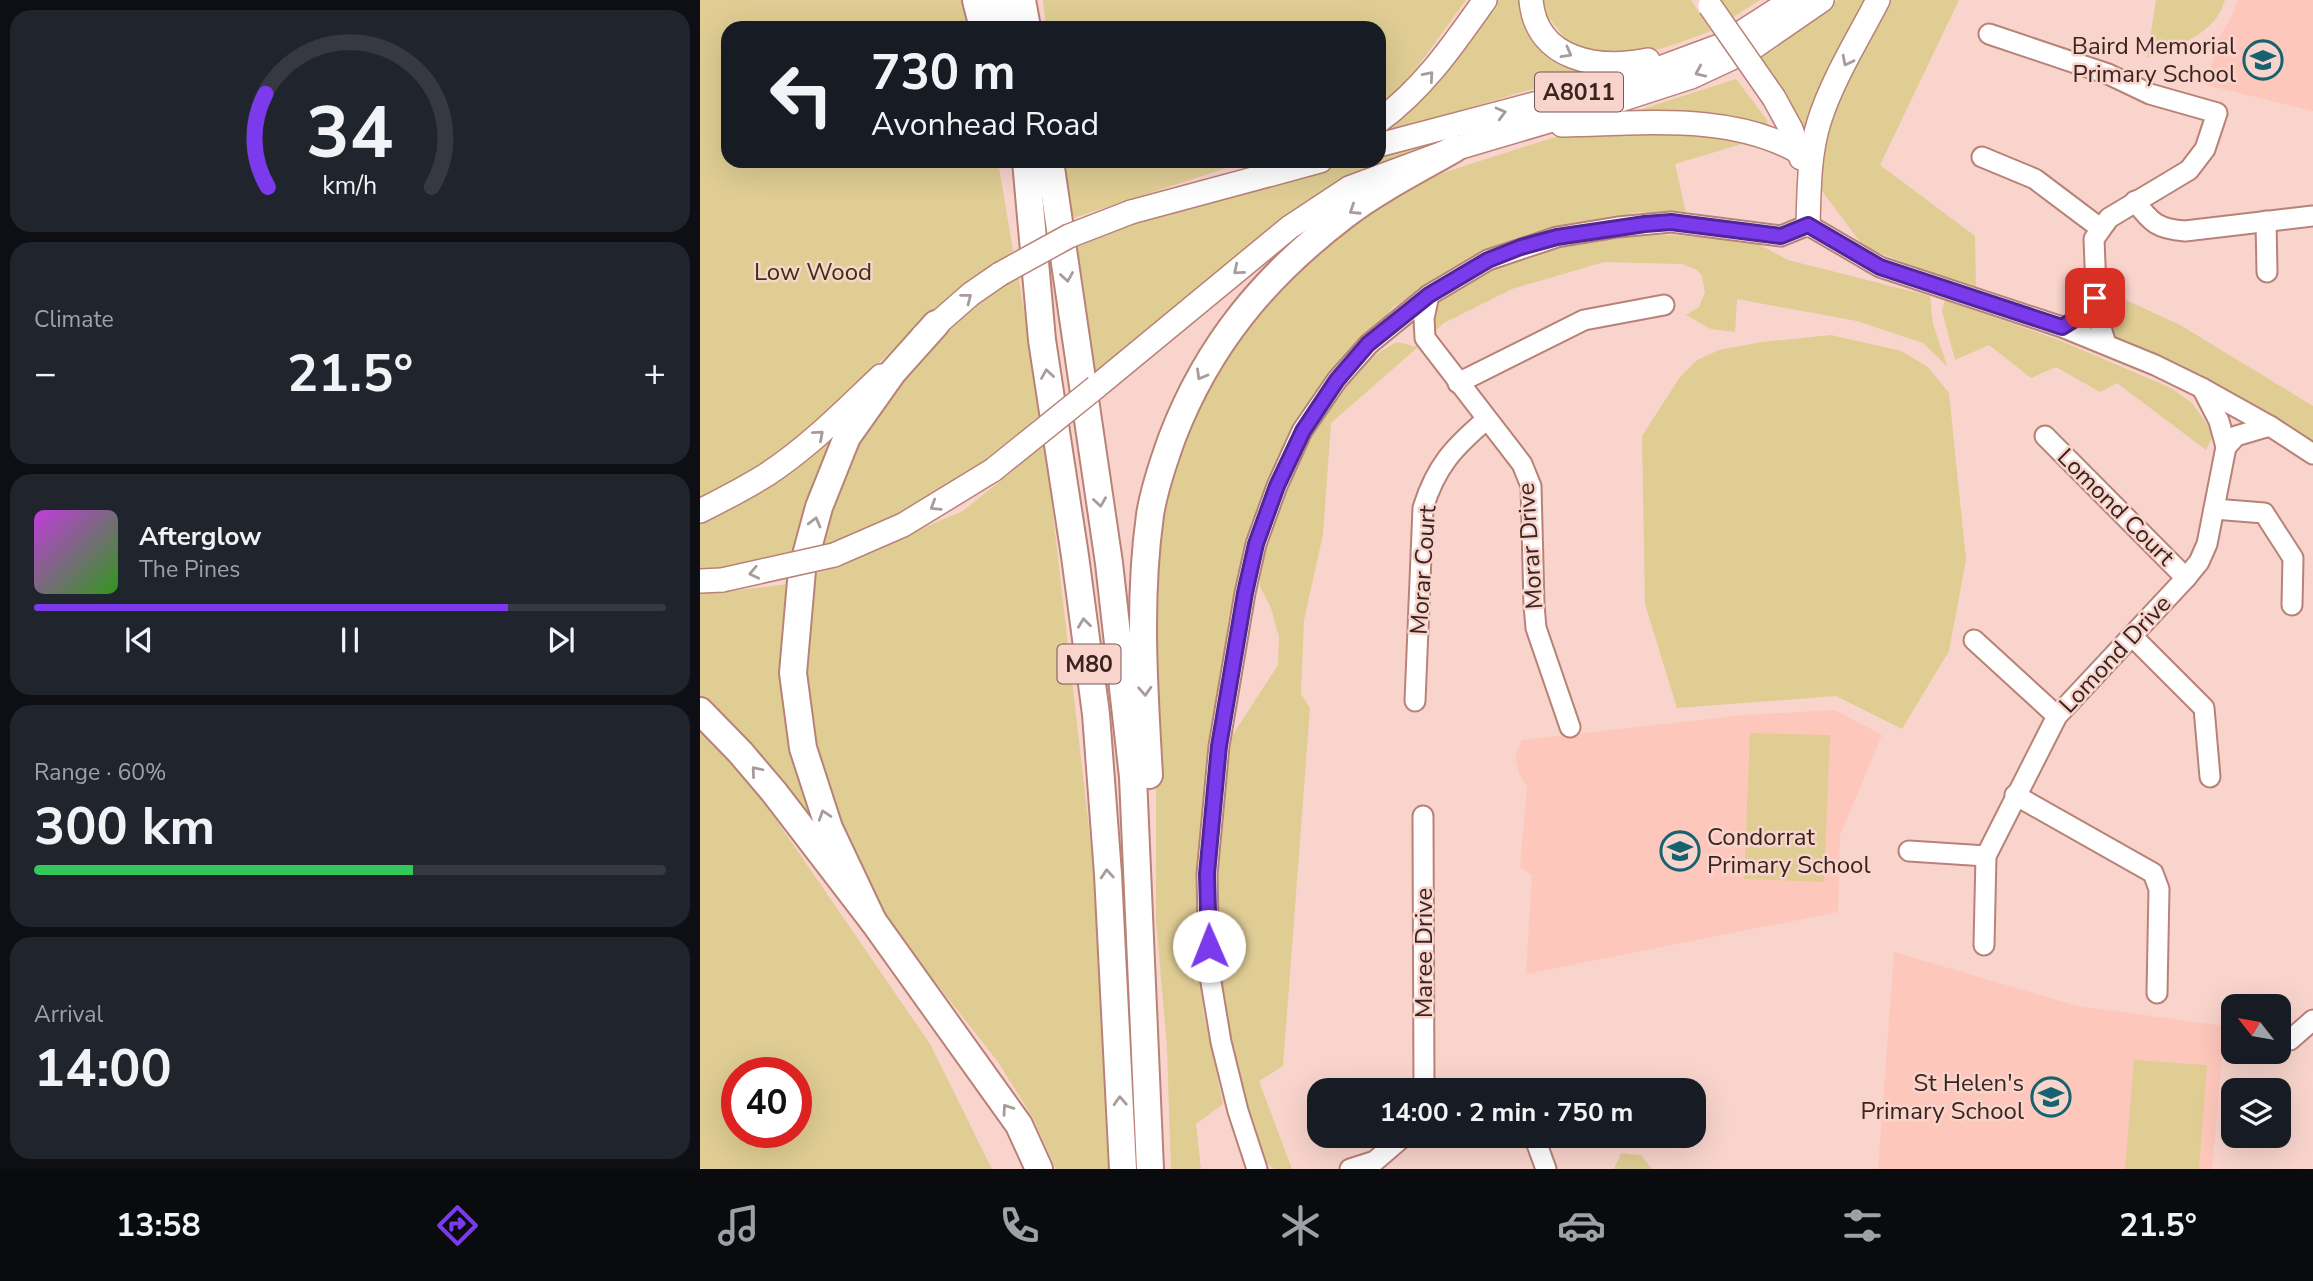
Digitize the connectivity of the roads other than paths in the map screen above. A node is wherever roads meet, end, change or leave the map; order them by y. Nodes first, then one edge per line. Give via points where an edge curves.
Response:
1 (976, 0) edge
2 (999, 0) edge
3 (1022, 0) edge
4 (1032, 0) edge
5 (1485, 0) edge
6 (1531, 0) edge
7 (1705, 0) edge
8 (1792, 0) edge
9 (1822, 0) edge
10 (1878, 0) edge
11 (981, 21) edge
12 (1003, 21) edge
13 (1026, 21) edge
14 (1034, 21) edge
15 (1989, 34) dead end
16 (1722, 45) junction
17 (1386, 116) edge
18 (1533, 125) junction
19 (1386, 143) edge
20 (1454, 149) junction
21 (1799, 152) junction
22 (1982, 157) dead end
23 (1013, 168) edge
24 (1044, 168) edge
25 (1045, 168) edge
26 (1270, 168) edge
27 (1293, 168) edge
28 (1810, 187) junction
29 (1210, 190) junction
30 (2135, 201) junction
31 (2313, 216) edge
32 (2266, 221) junction
33 (1808, 225) junction
34 (2100, 228) junction
35 (2267, 272) dead end
36 (1429, 295) junction
37 (2095, 298) junction
38 (1664, 305) dead end
39 (936, 324) junction
40 (2062, 327) junction
41 (1426, 338) junction
42 (1042, 340) junction
43 (1368, 344) junction
44 (2106, 344) junction
45 (1458, 383) junction
46 (2202, 388) junction
47 (1487, 419) junction
48 (2270, 426) junction
49 (2045, 436) dead end
50 (2226, 447) junction
51 (2313, 454) edge
52 (2214, 509) junction
53 (700, 511) edge
54 (2186, 578) junction
55 (711, 580) edge
56 (2292, 606) dead end
57 (2133, 636) junction
58 (1974, 640) dead end
59 (1415, 701) dead end
60 (700, 711) edge
61 (2057, 716) junction
62 (1570, 727) dead end
63 (2210, 777) dead end
64 (2015, 795) junction
65 (1423, 816) dead end
66 (1909, 851) dead end
67 (1986, 856) junction
68 (873, 921) junction
69 (1984, 945) dead end
70 (2157, 993) dead end
71 (2313, 1020) edge
72 (1144, 1032) junction
73 (2291, 1039) edge
74 (1424, 1078) edge
75 (1392, 1148) edge
76 (1538, 1148) edge
77 (1376, 1165) edge
78 (1040, 1169) edge
79 (1123, 1169) edge
80 (1150, 1169) edge
81 (1257, 1169) edge
82 (1350, 1169) edge
83 (1546, 1169) edge

1 - 11 highway
2 - 12 highway
3 - 13 highway
4 - 14 highway
17 -> 5 main road via 1443,60
6 -> 16 main road via 1533,16 1545,37 1566,54 1587,61 1633,63
7 - 21 main road, bridge via 1774,97
8 - 16 main road, A8011
9 -> 18 main road, A8011 via 1751,49 1690,77
10 -> 28 main road via 1827,101 1819,123
15 - 30 street via 2108,74 2150,94 2217,113 2205,149 2189,170
19 -> 16 main road, A8011 via 1625,78
18 - 20 main road, A8011
18 - 21 main road via 1696,124 1757,134
20 -> 55 main road, bridge via 1349,187 1290,227 993,470 903,525 834,555
20 -> 72 highway, M80 via 1348,213 1297,254 1254,298 1217,345 1186,401 1164,459 1150,513 1143,580 1153,835
21 - 28 main road
22 - 34 street via 2035,179
23 - 42 highway
24 - 42 highway, M80
25 -> 72 highway, M80 via 1109,563 1133,777
26 - 29 main road
27 - 29 main road
28 - 33 main road
39 -> 29 main road, bridge via 1000,274 1069,236 1131,212
30 - 32 street via 2164,230
30 - 34 street
31 - 32 street
32 - 35 street
33 - 36 street via 1781,236 1671,222 1557,237 1488,260
33 - 40 street via 1880,267
34 - 37 street via 2094,239
36 - 41 street via 1423,318
36 - 43 street
37 - 40 street via 2086,312
37 - 44 street
38 - 45 street via 1584,320
53 -> 39 main road via 766,475 811,442
68 -> 39 highway via 829,828 803,748 793,673 802,570 819,507 847,437 893,372
40 - 44 street
41 - 43 street via 1401,333
41 - 45 street, Morar Drive
79 -> 42 highway, M80 via 1096,714
43 - 81 street via 1303,431 1277,486 1253,556 1219,746 1207,874 1209,970 1220,1042
44 - 46 street
45 - 47 street, Morar Drive
46 - 48 street
46 - 50 street
47 - 59 street, Morar Court via 1442,462 1423,508
47 - 62 street, Morar Drive via 1522,464 1531,486 1536,628
48 - 50 street via 2236,436
48 - 51 street
49 - 54 street, Lomond Court
50 - 52 street, Lomond Drive
52 - 54 street, Lomond Drive via 2207,544
52 - 56 street via 2264,513 2293,558
54 - 57 street, Lomond Drive
57 - 61 street, Lomond Drive
57 - 63 street via 2204,708
58 - 61 street
68 -> 60 highway via 774,792
61 - 64 street, Lomond Drive
64 - 67 street, Lomond Drive
64 - 70 street via 2153,873 2159,889
65 - 74 street, Maree Drive
66 - 67 street
67 - 69 street, Lomond Drive
78 -> 68 highway via 1019,1125
71 - 73 street
72 - 80 highway, M80
75 - 77 street
76 - 83 street
77 - 82 street

